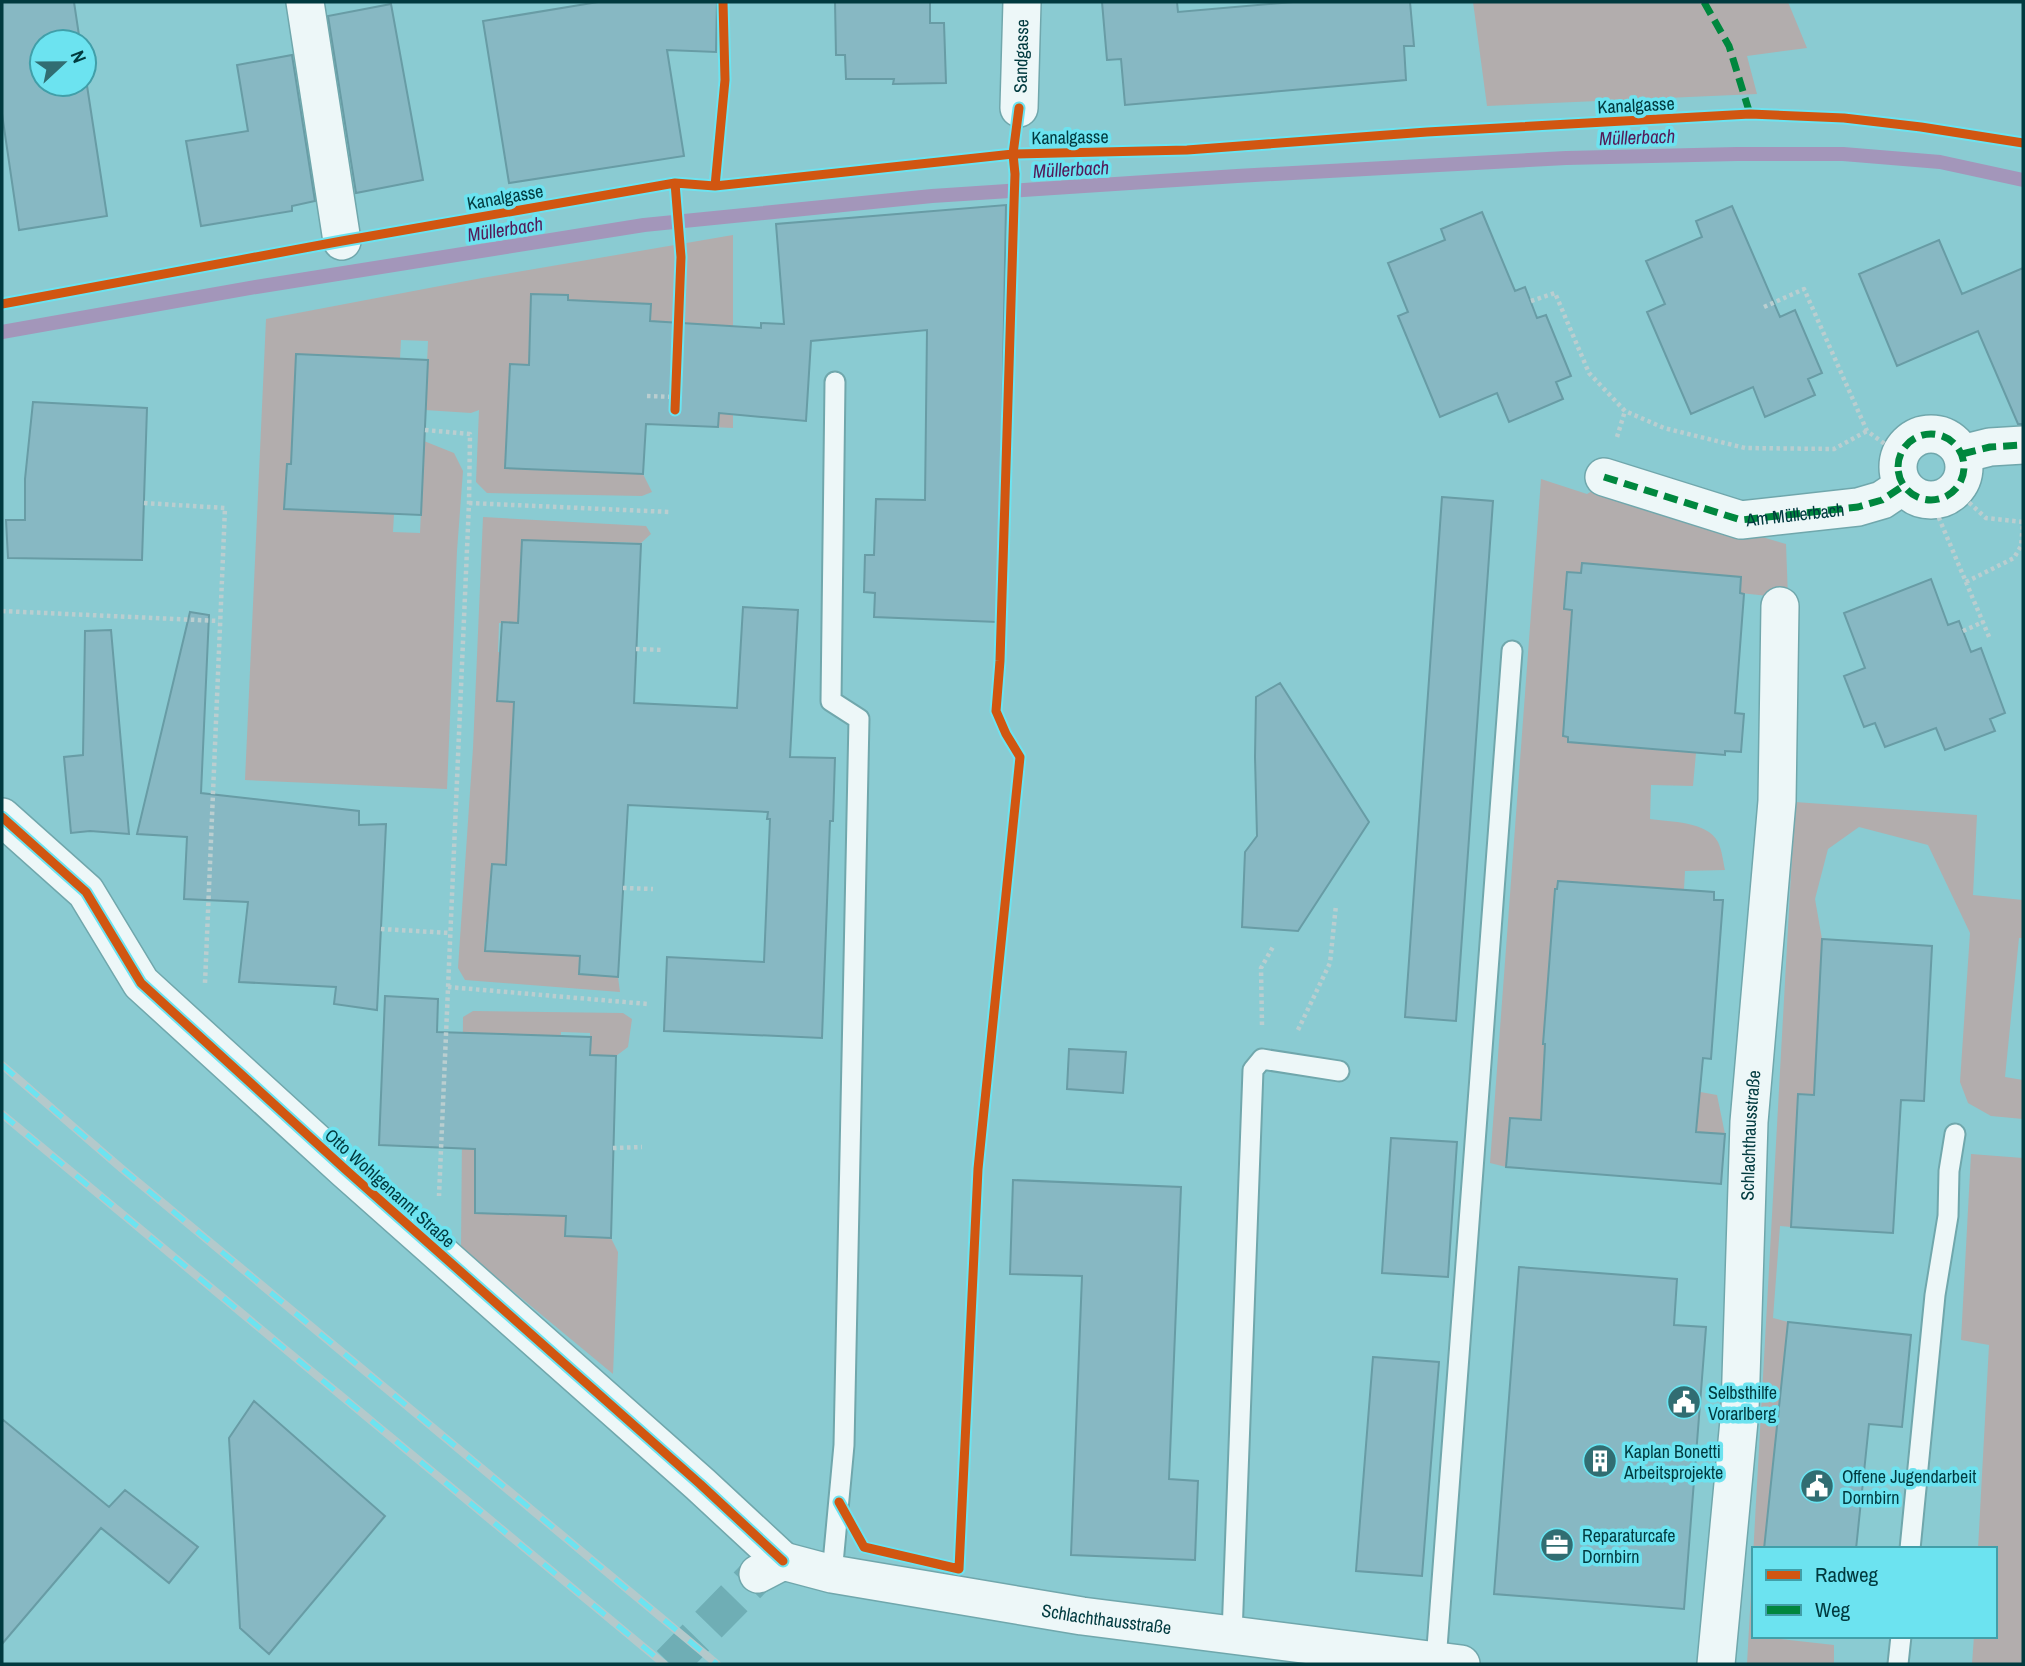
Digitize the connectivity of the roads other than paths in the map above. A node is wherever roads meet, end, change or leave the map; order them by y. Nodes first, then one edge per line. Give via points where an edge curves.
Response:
1 (305, 2) edge
2 (1022, 2) edge
3 (1019, 108) dead end
4 (342, 241) dead end
5 (835, 382) dead end
6 (2023, 445) edge
7 (1962, 454) junction
8 (1604, 477) dead end
9 (1923, 483) junction
10 (1780, 606) dead end
11 (1512, 651) dead end
12 (2, 817) edge
13 (1339, 1071) dead end
14 (1955, 1134) dead end
15 (1910, 1547) edge
16 (770, 1568) joint
17 (832, 1574) junction
18 (1232, 1635) junction
19 (1901, 1638) edge
20 (1449, 1663) edge
21 (1716, 1664) edge
22 (1899, 1664) edge

1 - 4 street
2 - 3 street, Sandgasse
5 - 17 lane via 831,701 859,719 844,1445
6 - 7 street
7 - 9 street via 1962,480
7 - 9 street, Am Müllerbach via 1954,443 1930,433 1907,443
8 - 9 street, Am Müllerbach via 1741,520 1858,507
10 - 21 street, Schlachthausstraße via 1777,802 1749,1122 1740,1410
11 - 20 lane
12 - 16 street, Otto Wohlgenannt Straße via 86,892 141,983 700,1484
13 - 18 lane via 1262,1059 1253,1070
14 - 15 lane
16 - 17 street, Schlachthausstraße
17 - 18 street, Schlachthausstraße via 1082,1616
18 - 20 street, Schlachthausstraße
19 - 22 lane

